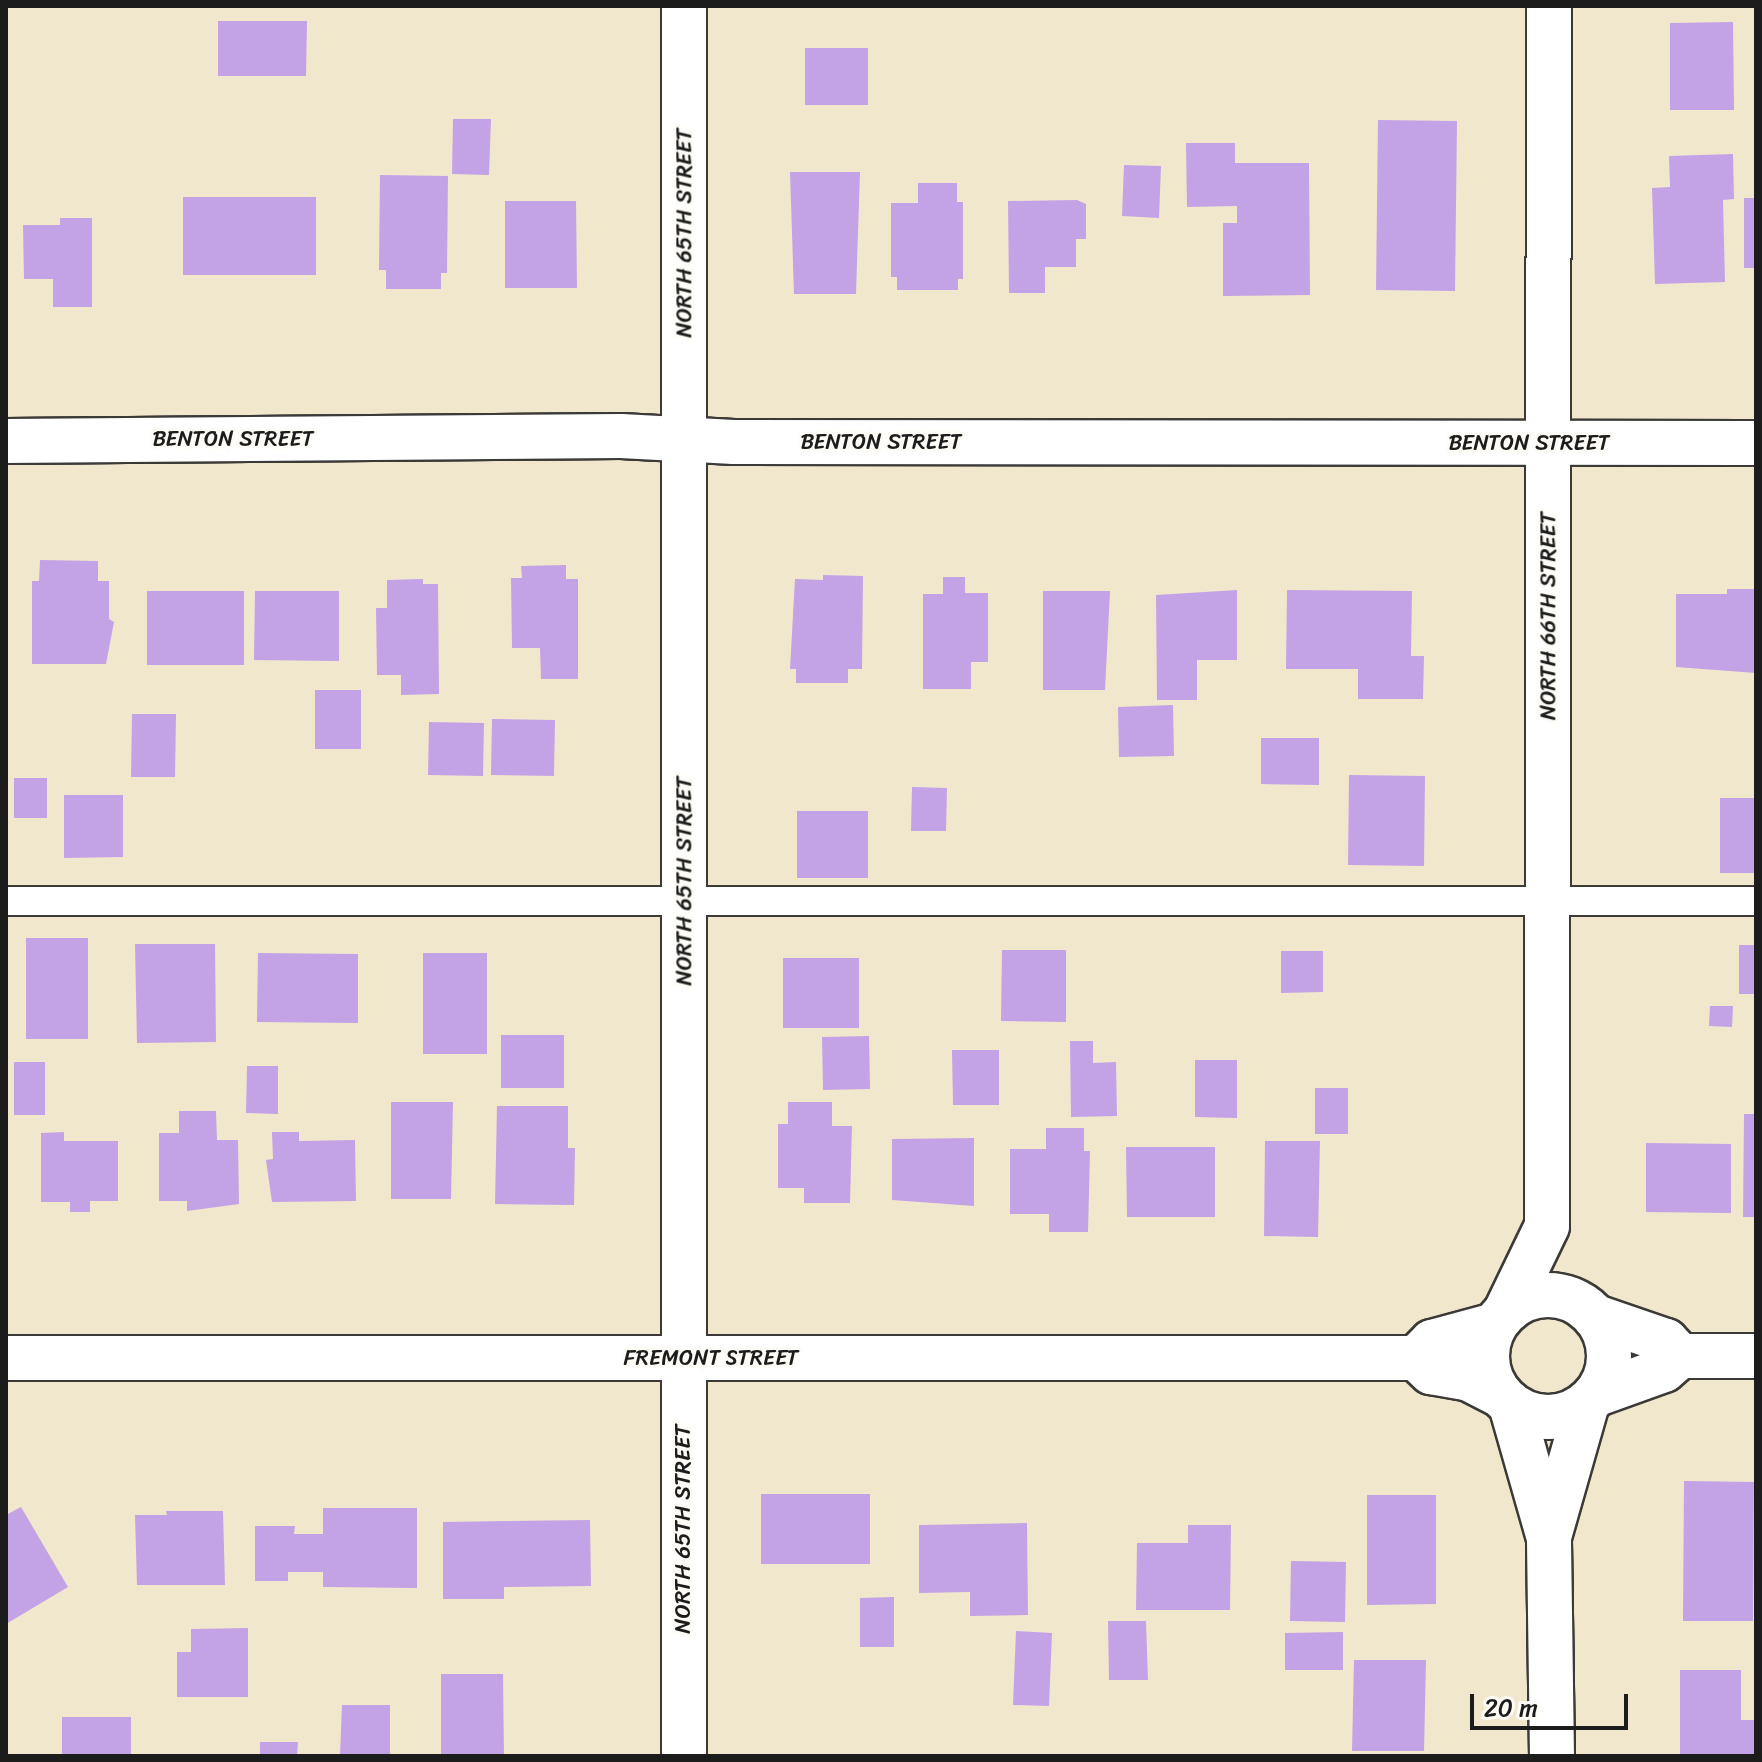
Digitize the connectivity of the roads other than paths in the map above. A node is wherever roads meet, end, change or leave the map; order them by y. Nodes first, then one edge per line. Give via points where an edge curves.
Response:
1 (684, 6) edge
2 (1549, 6) edge
3 (683, 437) junction
4 (6, 441) edge
5 (1548, 443) junction
6 (1756, 443) edge
7 (685, 899) junction
8 (6, 901) edge
9 (1756, 901) edge
10 (1549, 902) junction
11 (1547, 1226) junction
12 (1591, 1312) junction
13 (1501, 1318) junction
14 (1680, 1356) junction
15 (1756, 1356) edge
16 (6, 1358) edge
17 (683, 1358) junction
18 (1416, 1358) junction
19 (1592, 1399) junction
20 (1506, 1400) junction
21 (1549, 1537) junction
22 (684, 1756) edge
23 (1552, 1756) edge

1 - 3 street, NORTH 65TH STREET
2 - 5 street, NORTH 66TH STREET
3 - 4 street, BENTON STREET
3 - 5 street, BENTON STREET via 734,442
3 - 7 street, NORTH 65TH STREET
5 - 6 street, BENTON STREET
5 - 10 street, NORTH 66TH STREET
7 - 8 lane
7 - 10 lane
7 - 17 street, NORTH 65TH STREET
9 - 10 lane
10 - 11 street, NORTH 66TH STREET
11 - 12 street, NORTH 66TH STREET
11 - 13 street, NORTH 66TH STREET
12 - 13 street via 1569,1298 1535,1296
12 - 14 street via 1666,1341
12 - 19 street via 1610,1354
13 - 18 street via 1432,1342
13 - 20 street via 1487,1355
14 - 15 street
14 - 19 street via 1664,1370
16 - 17 street, FREMONT STREET
17 - 18 street, FREMONT STREET
17 - 22 street, NORTH 65TH STREET
18 - 20 street, FREMONT STREET via 1431,1372 1469,1379
19 - 20 street via 1552,1417
19 - 21 street
20 - 21 street
21 - 23 street

